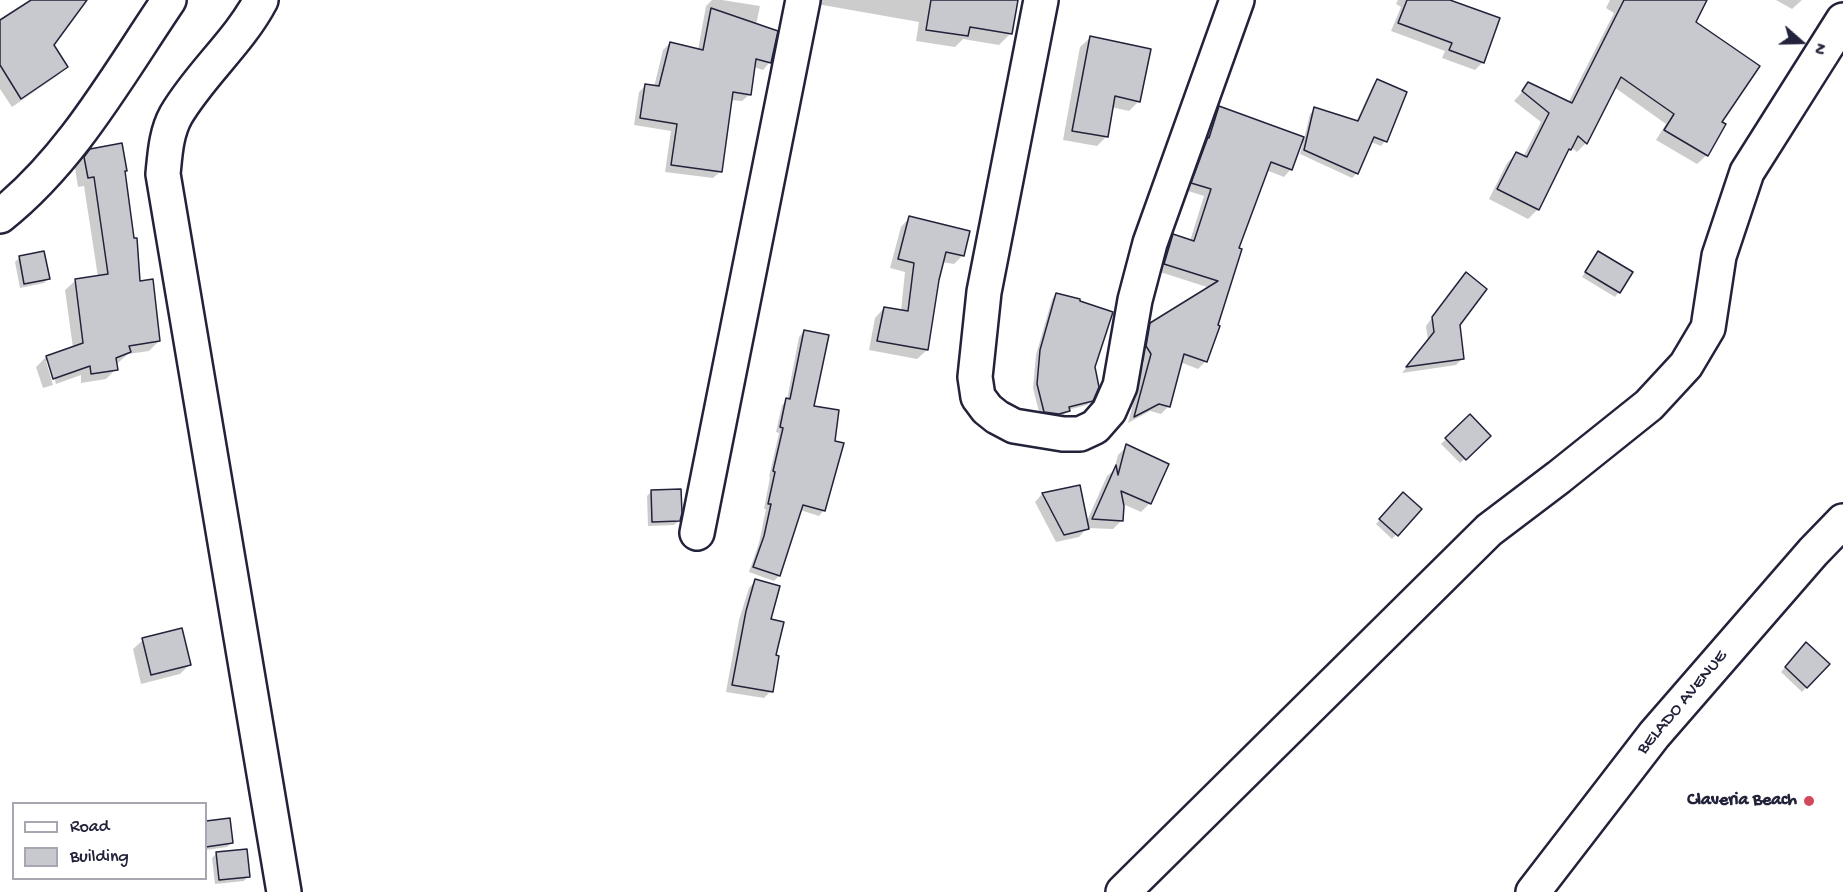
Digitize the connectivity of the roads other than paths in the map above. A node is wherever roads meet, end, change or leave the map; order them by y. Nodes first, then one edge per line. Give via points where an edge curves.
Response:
1 (169, 0) edge
2 (261, 0) edge
3 (803, 0) edge
4 (1041, 0) edge
5 (1237, 0) edge
6 (1843, 20) edge
7 (0, 216) edge
8 (1843, 521) edge
9 (697, 533) dead end
10 (284, 892) edge
11 (1123, 892) edge
12 (1533, 892) edge

1 - 7 street via 58,161
2 - 10 street via 175,117 163,174
3 - 9 street
4 - 5 street via 984,292 975,377 978,397 997,417 1014,426 1063,434 1080,434 1095,427 1109,411 1120,386 1150,243
6 - 11 street via 1747,172 1719,256 1708,328 1686,365 1649,405 1489,530
8 - 12 street, BELADO AVENUE via 1654,735

